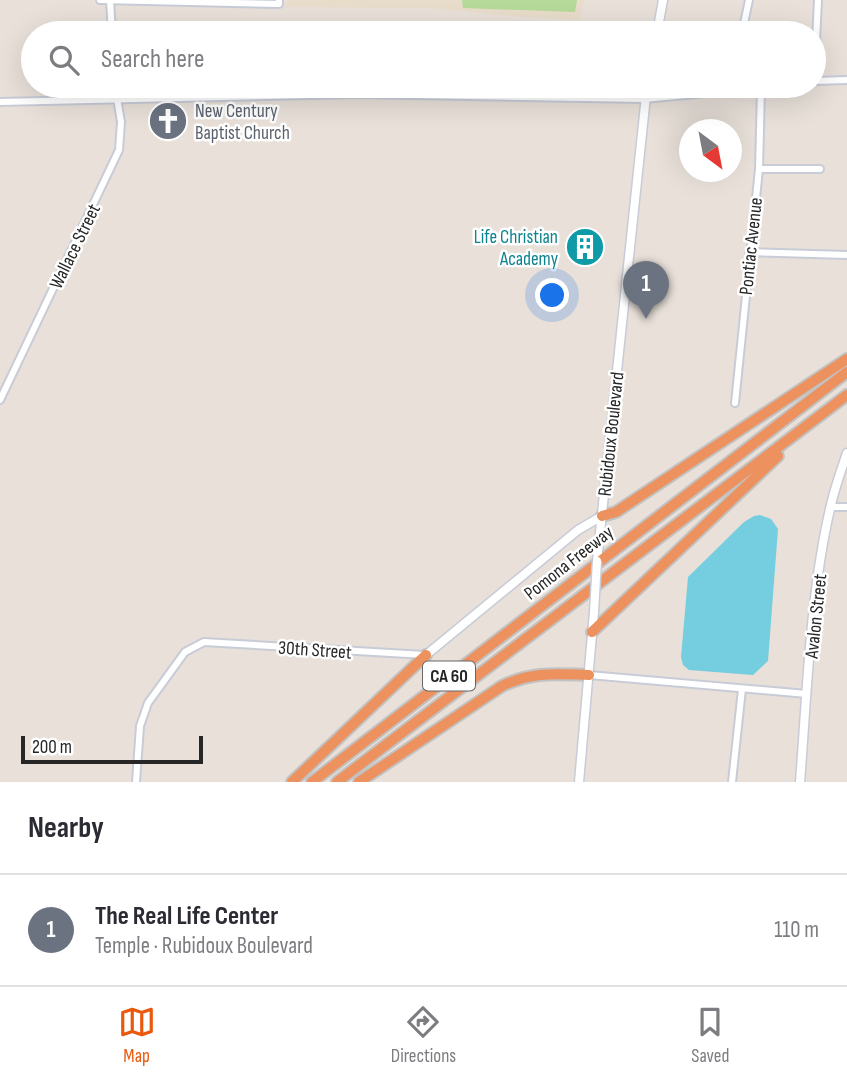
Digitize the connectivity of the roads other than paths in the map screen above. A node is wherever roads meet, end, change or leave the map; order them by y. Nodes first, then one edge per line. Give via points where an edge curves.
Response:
1 (100, 0) edge
2 (110, 0) edge
3 (663, 0) edge
4 (749, 0) edge
5 (818, 0) edge
6 (279, 2) edge
7 (111, 21) edge
8 (659, 21) edge
9 (745, 21) edge
10 (817, 21) edge
11 (847, 80) edge
12 (826, 81) edge
13 (196, 98) edge
14 (587, 98) edge
15 (652, 98) edge
16 (761, 98) edge
17 (644, 99) junction
18 (115, 100) junction
19 (0, 102) edge
20 (759, 169) junction
21 (820, 169) dead end
22 (748, 253) junction
23 (847, 255) edge
24 (847, 359) edge
25 (847, 372) edge
26 (843, 398) edge
27 (0, 400) edge
28 (735, 403) dead end
29 (847, 453) edge
30 (830, 507) junction
31 (847, 507) edge
32 (602, 516) junction
33 (592, 632) junction
34 (426, 655) junction
35 (589, 675) junction
36 (742, 689) junction
37 (807, 694) junction
38 (136, 782) edge
39 (292, 782) edge
40 (312, 782) edge
41 (337, 782) edge
42 (359, 782) edge
43 (579, 782) edge
44 (732, 782) edge
45 (800, 782) edge

1 - 2 street
2 - 6 street
2 - 7 street
3 - 8 main road
4 - 9 street
5 - 10 street
11 - 12 street
13 - 18 street
14 - 17 street
15 - 17 street
16 - 20 street, Pontiac Avenue
17 - 32 main road, Rubidoux Boulevard
18 - 19 street
18 - 27 street, Wallace Street via 121,122 120,150
20 - 21 street
20 - 22 street, Pontiac Avenue
22 - 23 street
22 - 28 street, Pontiac Avenue
24 - 32 highway via 616,513
25 - 40 highway, Pomona Freeway / CA 60
26 - 33 highway
26 - 41 highway, Pomona Freeway / CA 60
29 - 30 main road, Avalon Street
30 - 31 street
30 - 37 main road, Avalon Street
32 - 33 main road, Rubidoux Boulevard, bridge
32 - 34 main road via 578,530
33 - 35 main road, Rubidoux Boulevard
34 - 38 street, 30th Street via 204,642 185,652 148,703 140,726
34 - 39 highway
35 - 36 street
35 - 42 highway via 519,677
35 - 43 main road, Rubidoux Boulevard
36 - 37 street
36 - 44 street
37 - 45 main road, Avalon Street

